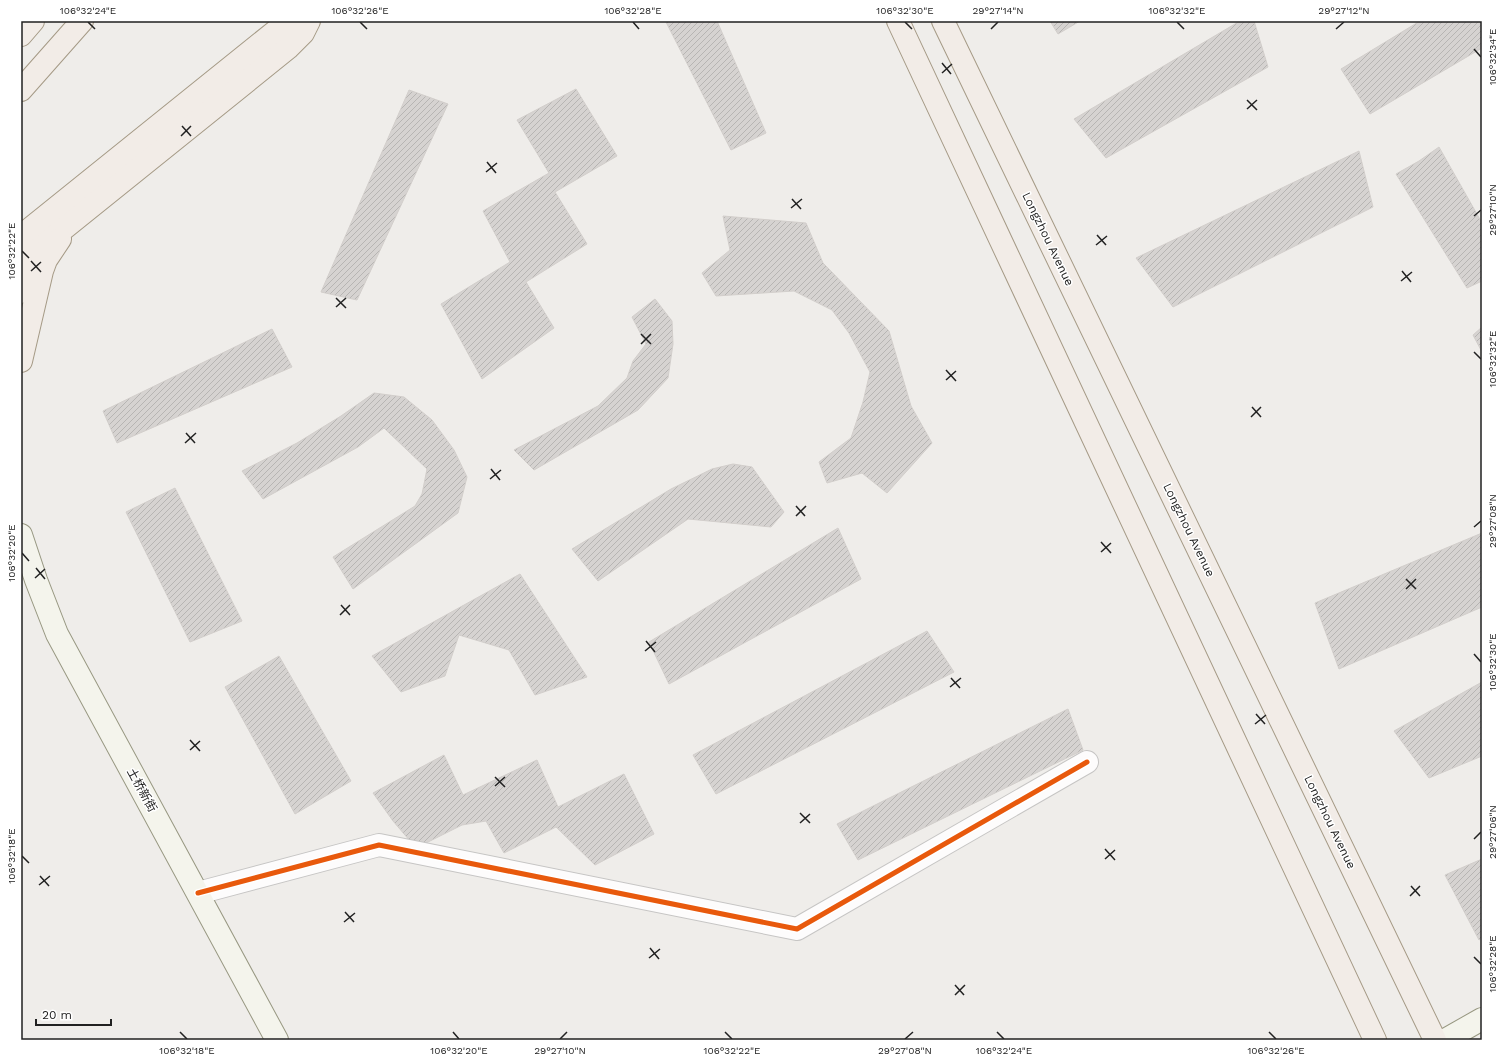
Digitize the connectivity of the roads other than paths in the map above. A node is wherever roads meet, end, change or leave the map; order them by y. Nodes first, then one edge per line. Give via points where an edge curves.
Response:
1 (34, 21) edge
2 (82, 21) edge
3 (286, 21) edge
4 (309, 21) edge
5 (886, 21) edge
6 (898, 21) edge
7 (943, 21) edge
8 (951, 21) edge
9 (21, 35) edge
10 (964, 64) junction
11 (926, 80) junction
12 (21, 90) edge
13 (61, 204) junction
14 (84, 213) junction
15 (21, 236) edge
16 (25, 260) edge
17 (21, 292) edge
18 (21, 361) edge
19 (21, 535) edge
20 (1087, 762) dead end
21 (198, 893) junction
22 (1482, 1019) edge
23 (277, 1040) edge
24 (1375, 1040) edge
25 (1436, 1040) edge
26 (1445, 1040) edge

1 - 9 main road
2 - 12 main road
3 - 13 main road
4 - 14 main road via 303,33 288,48
5 - 11 main road
6 - 11 main road
7 - 10 main road, Longzhou Avenue
8 - 10 main road
10 - 25 main road, Longzhou Avenue
11 - 24 main road
13 - 15 main road
13 - 16 main road via 43,225
14 - 16 main road
14 - 18 main road via 59,240 46,260
16 - 17 main road
19 - 21 street, 土桥新街 via 57,634
20 - 21 street via 797,929 379,845
21 - 23 street, 土桥新街
22 - 26 street

